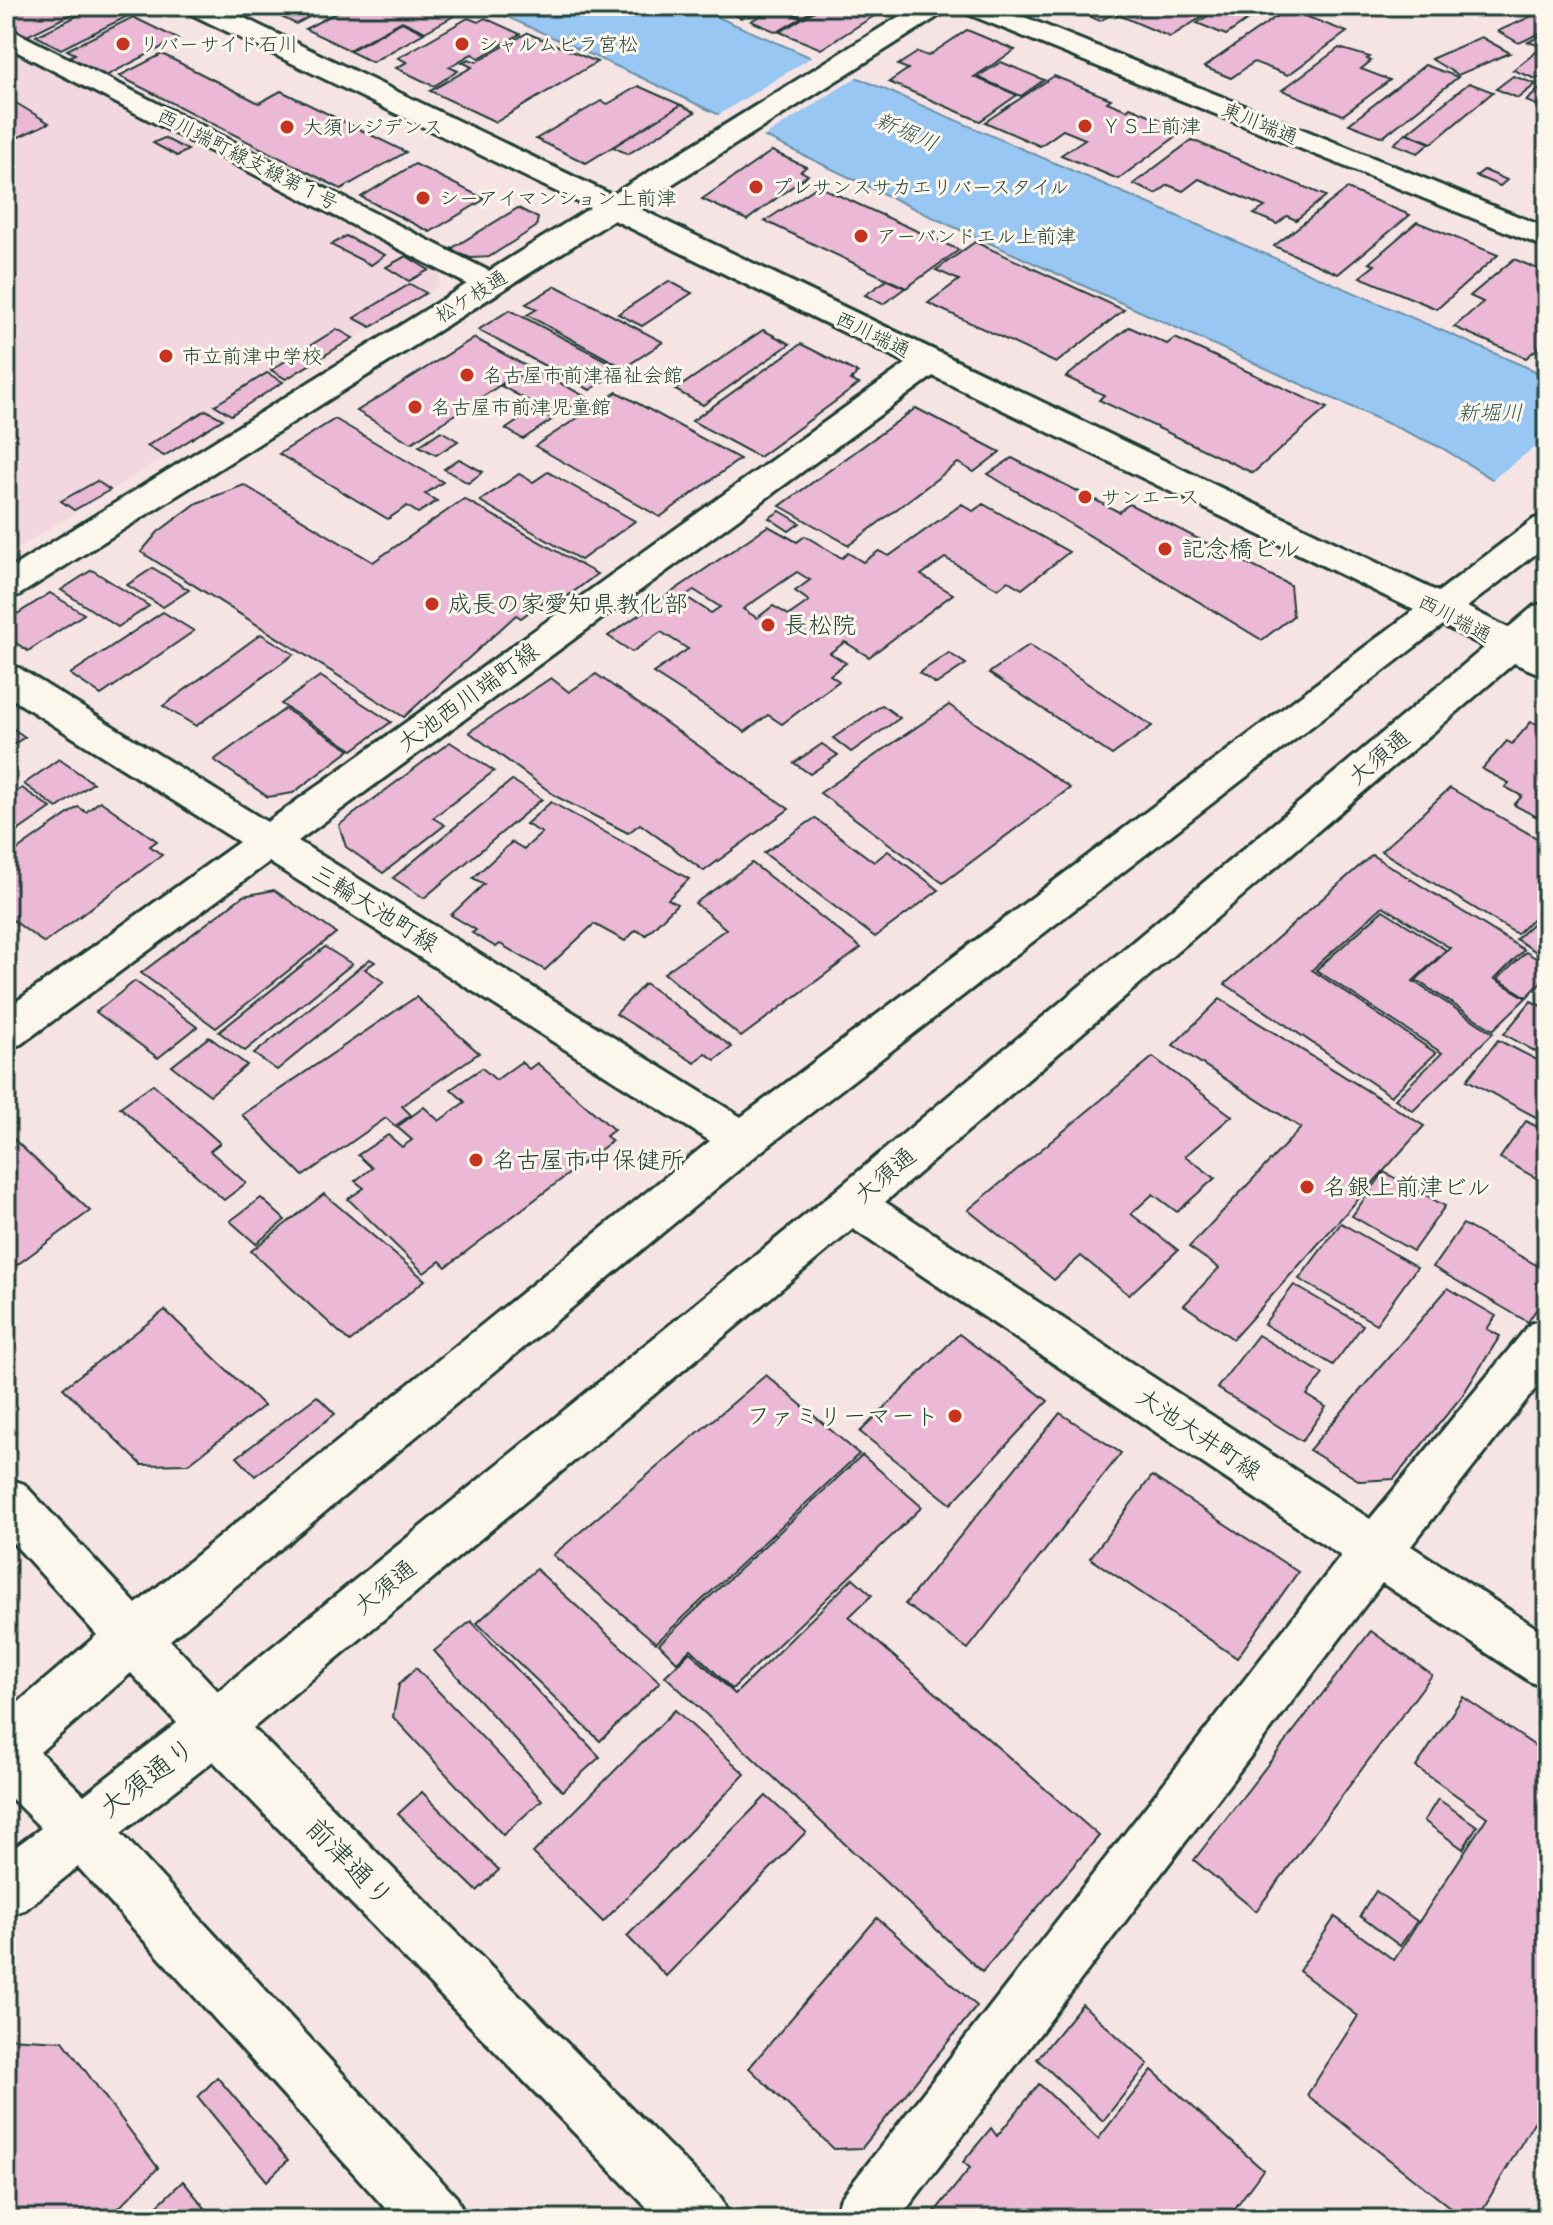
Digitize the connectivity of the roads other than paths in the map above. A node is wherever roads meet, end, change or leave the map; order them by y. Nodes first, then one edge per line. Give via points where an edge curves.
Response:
1 (197, 6) edge
2 (935, 6) edge
3 (973, 6) edge
4 (6, 35) edge
5 (612, 208) junction
6 (1547, 239) edge
7 (491, 284) junction
8 (930, 362) junction
9 (1547, 527) edge
10 (6, 587) edge
11 (1442, 609) junction
12 (1547, 615) edge
13 (1529, 656) edge
14 (6, 677) edge
15 (268, 842) junction
16 (6, 1032) edge
17 (743, 1140) junction
18 (851, 1204) junction
19 (1547, 1338) edge
20 (6, 1500) edge
21 (1375, 1552) junction
22 (134, 1637) junction
23 (1547, 1664) edge
24 (215, 1726) junction
25 (6, 1747) edge
26 (6, 1755) edge
27 (80, 1829) junction
28 (6, 1889) edge
29 (436, 2219) edge
30 (700, 2219) edge
31 (862, 2219) edge

1 - 5 street, 西川端通
2 - 5 street, 松ケ枝通
3 - 6 street, 東川端通
4 - 7 street, 西川端町線支線第１号
5 - 7 street, 松ケ枝通
5 - 8 street, 西川端通
7 - 10 street, 松ケ枝通
8 - 11 street, 西川端通
8 - 15 street, 大池西川端町線
9 - 11 street
11 - 13 street, 西川端通
11 - 17 street
12 - 13 street, 大須通
13 - 18 street, 大須通
14 - 15 street, 三輪大池町線
15 - 16 street, 大池西川端町線
15 - 17 street, 三輪大池町線
17 - 22 street
18 - 21 street, 大池大井町線
18 - 24 street, 大須通
19 - 21 street
20 - 22 street, 前津通り
21 - 23 street, 大池大井町線
21 - 31 street
22 - 24 street, 前津通り
22 - 25 street
24 - 27 street, 大須通り
24 - 30 street, 前津通り
26 - 27 street
27 - 28 street
27 - 29 street

